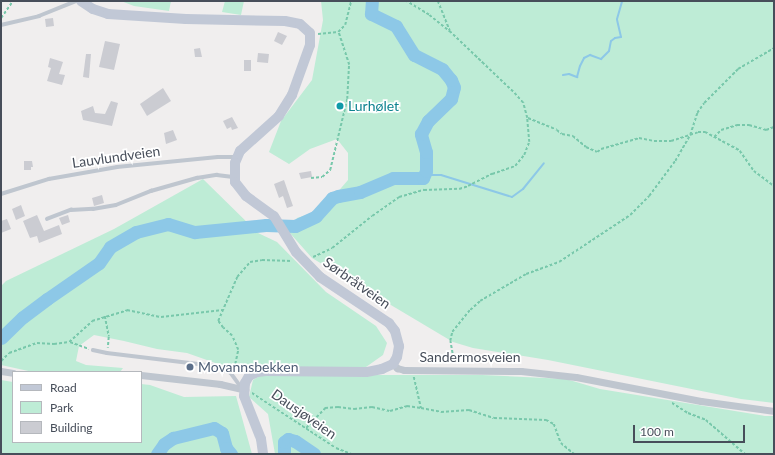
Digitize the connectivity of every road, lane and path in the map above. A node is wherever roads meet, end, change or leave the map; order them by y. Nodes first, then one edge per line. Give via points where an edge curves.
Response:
1 (13, 1) edge
2 (76, 1) edge
3 (81, 1) edge
4 (351, 1) edge
5 (406, 1) edge
6 (438, 1) edge
7 (1, 18) edge
8 (1, 25) edge
9 (338, 32) junction
10 (451, 33) junction
11 (322, 34) dead end
12 (774, 48) edge
13 (527, 118) junction
14 (774, 127) edge
15 (690, 136) junction
16 (714, 137) junction
17 (237, 158) junction
18 (234, 177) junction
19 (311, 178) dead end
20 (774, 186) edge
21 (1, 194) edge
22 (47, 219) dead end
23 (303, 261) junction
24 (223, 310) junction
25 (104, 316) junction
26 (69, 342) junction
27 (93, 350) joint
28 (107, 353) junction
29 (1, 361) edge
30 (393, 364) junction
31 (1, 371) edge
32 (414, 371) junction
33 (454, 371) junction
34 (12, 373) edge
35 (232, 374) junction
36 (142, 375) edge
37 (244, 390) junction
38 (669, 401) dead end
39 (421, 408) junction
40 (774, 412) edge
41 (306, 428) junction
42 (263, 454) edge
43 (352, 454) edge
44 (574, 454) edge
45 (745, 454) edge

1 - 7 path
2 - 8 lane via 44,14
3 - 17 street via 93,9 108,14 186,19 273,20 294,22 304,26 310,33 310,45 287,105 279,116 240,151
4 - 9 path via 345,25
5 - 10 path
6 - 10 path
9 - 11 path
9 - 19 path via 349,65 347,99 330,170 322,177
10 - 13 path via 523,103
12 - 15 path via 738,69 704,103 697,113
13 - 15 path via 562,134 573,136 597,152 639,138 671,141
13 - 23 path via 529,142 524,155 515,166 459,189 424,190 399,197 332,248
14 - 16 path via 766,130 749,125 737,125 721,130
15 - 16 path via 704,132
15 - 33 path via 653,190 630,215 559,262 526,274 480,301 470,310 452,332 450,342
16 - 20 path via 740,151 754,171
17 - 18 street
17 - 21 lane, Lauvlundveien via 218,156 117,166 48,179
18 - 22 lane via 218,175 198,178 156,189 116,205 71,210
18 - 23 street, Sørbråtveien via 246,196 278,221
23 - 24 path via 250,262 237,277
23 - 30 street, Sørbråtveien via 320,277 378,315 393,328 399,346
24 - 25 path via 162,317 127,310
24 - 35 path via 218,321 232,336 238,350
25 - 26 path via 92,321
25 - 28 path via 109,337
26 - 27 path
26 - 29 path via 36,343 9,353
27 - 28 lane
28 - 35 lane via 204,364
30 - 32 street, Sandermosveien via 400,369
30 - 37 street via 366,372 257,372 247,379
31 - 34 street
32 - 33 street, Sandermosveien
32 - 39 path
33 - 40 street, Sandermosveien via 520,371 576,377
35 - 37 lane
36 - 37 street via 220,384
37 - 41 path, Dausjøveien via 257,394
37 - 42 street
38 - 45 path via 706,420
39 - 41 path via 407,406 390,411 372,408 325,408
39 - 44 path via 441,412 469,410 494,418 546,420 554,424 561,443
41 - 43 path, Dausjøveien via 336,448

